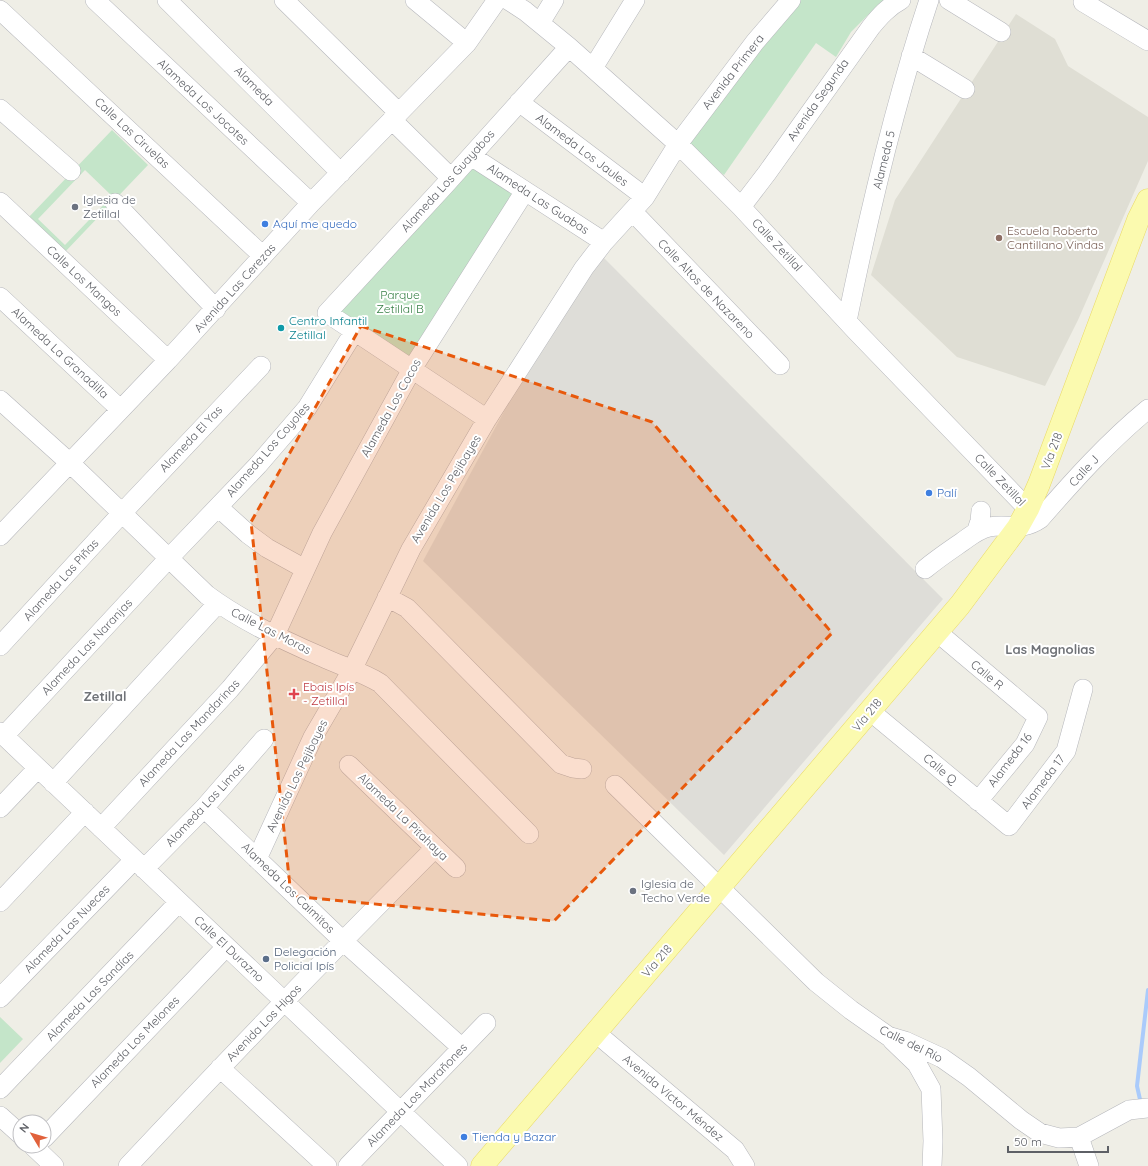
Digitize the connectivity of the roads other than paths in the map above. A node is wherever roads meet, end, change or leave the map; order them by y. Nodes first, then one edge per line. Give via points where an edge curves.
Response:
1 (95, 0) edge
2 (167, 0) edge
3 (284, 0) edge
4 (415, 0) edge
5 (497, 0) edge
6 (508, 0) edge
7 (554, 0) edge
8 (635, 0) edge
9 (790, 0) edge
10 (901, 0) edge
11 (929, 0) edge
12 (949, 0) edge
13 (1083, 2) dead end
14 (0, 10) edge
15 (540, 23) junction
16 (1001, 32) dead end
17 (1146, 35) edge
18 (467, 43) junction
19 (569, 47) junction
20 (911, 56) junction
21 (593, 68) junction
22 (965, 89) dead end
23 (519, 102) junction
24 (0, 109) edge
25 (396, 117) junction
26 (678, 144) junction
27 (471, 156) junction
28 (71, 171) dead end
29 (341, 173) junction
30 (451, 178) junction
31 (525, 191) junction
32 (646, 197) junction
33 (1148, 200) edge
34 (0, 202) edge
35 (115, 203) dead end
36 (311, 203) junction
37 (741, 207) junction
38 (633, 212) junction
39 (604, 242) junction
40 (263, 256) junction
41 (0, 297) edge
42 (216, 309) junction
43 (847, 322) junction
44 (354, 332) junction
45 (168, 360) junction
46 (780, 365) dead end
47 (261, 366) dead end
48 (412, 369) junction
49 (120, 409) junction
50 (1148, 409) edge
51 (4, 410) edge
52 (488, 419) junction
53 (70, 463) junction
54 (218, 507) junction
55 (982, 511) dead end
56 (122, 513) junction
57 (1023, 518) junction
58 (977, 530) junction
59 (0, 536) edge
60 (169, 558) junction
61 (305, 569) junction
62 (925, 569) dead end
63 (387, 597) junction
64 (218, 603) junction
65 (937, 632) junction
66 (275, 635) junction
67 (0, 646) edge
68 (352, 670) junction
69 (1083, 689) dead end
70 (870, 711) junction
71 (1038, 718) joint
72 (2, 734) edge
73 (264, 739) dead end
74 (349, 765) dead end
75 (38, 768) junction
76 (582, 769) dead end
77 (53, 783) junction
78 (615, 785) dead end
79 (978, 801) junction
80 (0, 808) edge
81 (204, 808) junction
82 (85, 812) junction
83 (1009, 826) joint
84 (101, 828) junction
85 (529, 834) dead end
86 (436, 848) junction
87 (257, 859) junction
88 (139, 864) junction
89 (456, 868) dead end
90 (719, 888) junction
91 (0, 902) edge
92 (179, 902) junction
93 (343, 940) junction
94 (226, 947) junction
95 (0, 998) edge
96 (284, 1002) junction
97 (486, 1023) dead end
98 (596, 1033) junction
99 (888, 1036) junction
100 (462, 1048) junction
101 (220, 1068) junction
102 (0, 1089) edge
103 (1148, 1108) edge
104 (401, 1112) junction
105 (0, 1116) edge
106 (12, 1127) edge
107 (52, 1128) edge
108 (1078, 1137) junction
109 (45, 1154) edge
110 (54, 1166) edge
111 (128, 1166) edge
112 (327, 1166) edge
113 (348, 1166) edge
114 (458, 1166) edge
115 (482, 1166) edge
116 (745, 1166) edge
117 (932, 1166) edge
118 (1090, 1166) edge

1 - 36 street, Alameda Los Jocotes
2 - 29 street, Alameda
3 - 25 street
4 - 18 street
5 - 18 street, Avenida Las Cerezas
6 - 15 street, Calle Zetillal
7 - 15 street
8 - 21 street
9 - 26 street, Avenida Primera
10 - 37 street, Avenida Segunda via 891,6 871,26
11 - 20 street, Alameda 5
12 - 16 street
13 - 17 street
14 - 40 street, Calle Las Ciruelas
15 - 19 street, Calle Zetillal
18 - 25 street, Avenida Las Cerezas
19 - 21 street, Calle Zetillal
19 - 23 street, Alameda Los Guayabos
20 - 22 street
20 - 43 street, Alameda 5 via 878,182
21 - 26 street, Calle Zetillal
23 - 27 street, Alameda Los Guayabos
23 - 32 street, Alameda Los Jaules
24 - 28 street
25 - 29 street, Avenida Las Cerezas
25 - 30 street
26 - 32 street, Avenida Los Pejibayes
26 - 37 street, Calle Zetillal
27 - 30 street, Alameda Los Guayabos
27 - 31 street, Alameda Las Guabas
29 - 36 street, Avenida Las Cerezas
30 - 44 street, Alameda Los Guayabos via 327,313
31 - 39 street, Alameda Las Guabas
31 - 48 street, Alameda Los Cocos
32 - 38 street, Avenida Los Pejibayes
33 - 57 main road, Vía 218 via 1138,220 1049,458
34 - 45 street, Calle Los Mangos
35 - 42 street
36 - 40 street, Avenida Las Cerezas
37 - 43 street, Calle Zetillal
38 - 39 street, Avenida Los Pejibayes
38 - 46 street, Calle Altos de Nazareno
39 - 52 street, Avenida Los Pejibayes via 584,268
40 - 42 street, Avenida Las Cerezas
41 - 49 street, Alameda La Granadilla
42 - 45 street, Avenida Las Cerezas
43 - 57 street, Calle Zetillal
44 - 48 street
44 - 54 street, Alameda Los Coyoles via 307,408
45 - 49 street, Avenida Las Cerezas
47 - 56 street, Alameda El Yas
48 - 52 street
48 - 61 street, Alameda Los Cocos
49 - 53 street, Avenida Las Cerezas
50 - 57 street, Calle J via 1108,445 1040,519 1032,524
51 - 53 street, Calle Las Moras
52 - 63 street, Avenida Los Pejibayes via 410,549
53 - 56 street, Calle Las Moras
53 - 59 street, Avenida Las Cerezas
54 - 60 street, Alameda Los Coyoles
54 - 61 street via 267,548
55 - 58 street
56 - 60 street, Calle Las Moras
56 - 67 street, Alameda Las Piñas
57 - 58 street, Calle J
57 - 65 main road, Vía 218 via 960,605
58 - 62 street
60 - 64 street, Calle Las Moras
60 - 72 street, Alameda Las Naranjas
61 - 66 street, Alameda Los Cocos
63 - 68 street, Avenida Los Pejibayes
63 - 76 street via 406,608 561,764
64 - 66 street, Calle Las Moras via 244,620
64 - 77 street
65 - 70 main road, Vía 218
65 - 71 street, Calle R
66 - 68 street, Calle Las Moras
66 - 84 street, Alameda Las Mandarinas via 230,689
68 - 85 street, Calle Las Moras via 366,674 380,683
68 - 87 street, Avenida Los Pejibayes via 313,737
69 - 83 street, Alameda 17 via 1066,751
70 - 79 street, Calle Q
70 - 90 main road, Vía 218
71 - 79 street, Alameda 16 via 1025,744
72 - 75 street, Calle El Durazno
73 - 81 street, Alameda Las Limas
74 - 86 street, Alameda La Pitahaya
75 - 77 street, Calle El Durazno
75 - 80 street
77 - 82 street, Calle El Durazno
78 - 90 street, Calle del Río
79 - 83 street, Calle Q
81 - 87 street, Alameda Los Caimitos
81 - 88 street, Alameda Las Limas
82 - 84 street, Calle El Durazno
82 - 91 street
84 - 88 street, Calle El Durazno
86 - 89 street, Alameda La Pitahaya
86 - 93 street, Avenida Los Higos
87 - 93 street, Alameda Los Caimitos
88 - 92 street, Calle El Durazno
88 - 95 street, Alameda Las Nueces
90 - 98 main road, Vía 218
90 - 99 street, Calle del Río via 816,982
92 - 94 street, Calle El Durazno
92 - 102 street, Alameda Las Sandías
93 - 96 street, Avenida Los Higos
93 - 100 street, Alameda Los Caimitos
94 - 96 street, Calle El Durazno
94 - 107 street, Alameda Los Melones
96 - 101 street, Avenida Los Higos
96 - 104 street, Calle El Durazno
97 - 100 street, Alameda Los Marañones
98 - 115 main road, Vía 218
98 - 116 street, Avenida Víctor Méndez via 735,1150
99 - 108 street, Calle del Río via 942,1058 1040,1133 1059,1138
99 - 117 street via 917,1064 931,1089
100 - 104 street, Alameda Los Marañones
101 - 111 street, Avenida Los Higos
101 - 112 street
103 - 108 street, Calle del Río via 1129,1110
104 - 113 street, Alameda Los Marañones
104 - 114 street, Calle El Durazno
105 - 106 street
108 - 118 street
109 - 110 street

